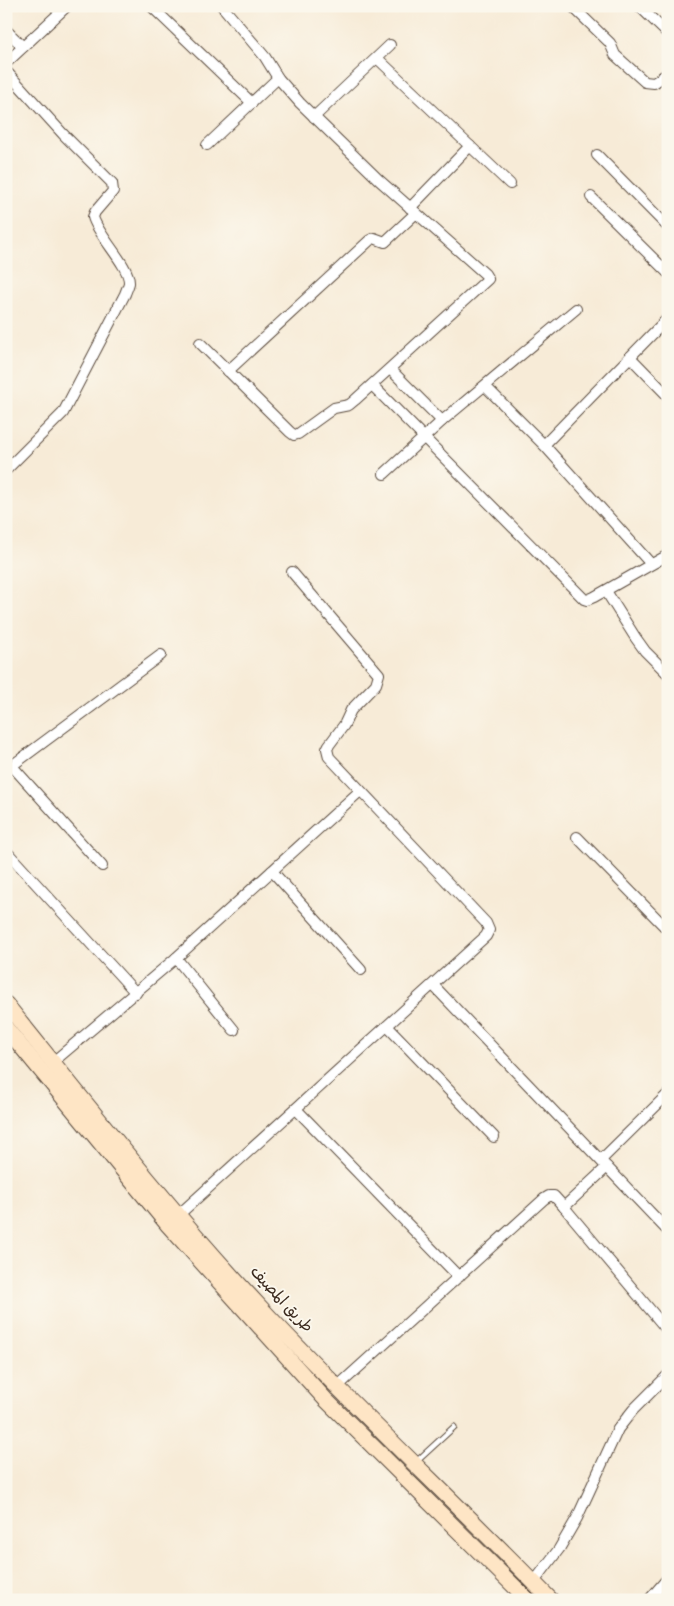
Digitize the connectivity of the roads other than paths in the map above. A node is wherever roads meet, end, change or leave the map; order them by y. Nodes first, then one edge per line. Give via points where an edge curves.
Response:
1 (68, 6) edge
2 (151, 6) edge
3 (222, 6) edge
4 (572, 6) edge
5 (639, 6) edge
6 (6, 30) edge
7 (668, 34) edge
8 (390, 45) dead end
9 (23, 47) junction
10 (377, 58) junction
11 (6, 63) edge
12 (6, 71) edge
13 (666, 75) edge
14 (278, 78) junction
15 (668, 88) edge
16 (252, 103) junction
17 (314, 117) junction
18 (207, 145) dead end
19 (470, 146) junction
20 (597, 155) dead end
21 (510, 184) dead end
22 (591, 197) dead end
23 (413, 210) junction
24 (668, 227) edge
25 (668, 273) edge
26 (576, 309) dead end
27 (668, 318) edge
28 (200, 343) dead end
29 (630, 357) junction
30 (390, 369) junction
31 (228, 371) junction
32 (372, 386) junction
33 (485, 386) junction
34 (668, 396) edge
35 (442, 421) junction
36 (424, 437) junction
37 (544, 445) junction
38 (6, 470) edge
39 (384, 474) dead end
40 (668, 555) edge
41 (651, 564) junction
42 (292, 572) dead end
43 (606, 591) junction
44 (162, 655) dead end
45 (668, 674) edge
46 (9, 768) edge
47 (360, 791) junction
48 (577, 838) dead end
49 (6, 851) edge
50 (102, 866) dead end
51 (272, 871) junction
52 (668, 930) edge
53 (176, 958) junction
54 (361, 970) dead end
55 (433, 985) junction
56 (136, 993) junction
57 (6, 1004) edge
58 (388, 1027) junction
59 (6, 1028) edge
60 (234, 1030) dead end
61 (53, 1062) junction
62 (668, 1094) edge
63 (296, 1109) junction
64 (494, 1137) dead end
65 (604, 1164) junction
66 (564, 1207) junction
67 (173, 1220) junction
68 (668, 1230) edge
69 (459, 1277) junction
70 (668, 1331) edge
71 (668, 1376) edge
72 (337, 1387) junction
73 (454, 1426) dead end
74 (414, 1464) junction
75 (668, 1578) edge
76 (534, 1582) junction
77 (528, 1600) edge
78 (551, 1600) edge
79 (649, 1600) edge

1 - 9 street
2 - 16 street
3 - 14 street via 265,57
4 - 13 street via 610,43 615,55 645,82 654,82
5 - 7 street
6 - 9 street
8 - 10 street
9 - 11 street
10 - 17 street
10 - 19 street
12 - 38 street via 112,183 113,191 93,217 129,282 63,413
13 - 15 street
14 - 16 street
14 - 17 street
16 - 18 street
17 - 23 street
19 - 21 street
19 - 23 street
20 - 24 street
22 - 25 street
23 - 30 street via 488,280
23 - 31 street via 385,242 374,238 370,240
26 - 33 street
27 - 29 street
28 - 31 street
29 - 34 street
29 - 37 street
30 - 32 street
30 - 35 street
31 - 32 street via 294,435 334,408 349,405
32 - 36 street
33 - 35 street
33 - 37 street
35 - 36 street
36 - 39 street
36 - 43 street via 584,599 590,600
37 - 41 street
40 - 41 street
41 - 43 street
42 - 47 street via 379,674 376,684 351,710 327,749 329,757
43 - 45 street via 635,637
44 - 46 street
46 - 50 street
47 - 51 street
47 - 55 street via 488,926 486,936
48 - 52 street
49 - 56 street
51 - 53 street
51 - 54 street
53 - 56 street
53 - 60 street
55 - 58 street
55 - 65 street
56 - 61 street
57 - 61 street, طريق المصيف
58 - 63 street
58 - 64 street
59 - 67 street, طريق المصيف
61 - 67 street, طريق المصيف
62 - 65 street
63 - 67 street
63 - 69 street
65 - 66 street
65 - 68 street
66 - 69 street via 554,1196 544,1199
66 - 70 street
67 - 72 street, طريق المصيف
67 - 77 street, طريق المصيف via 325,1398
69 - 72 street
71 - 76 street via 620,1424 578,1518
72 - 74 street, طريق المصيف
73 - 74 lane
74 - 76 street, طريق المصيف
75 - 79 street
76 - 78 street, طريق المصيف

